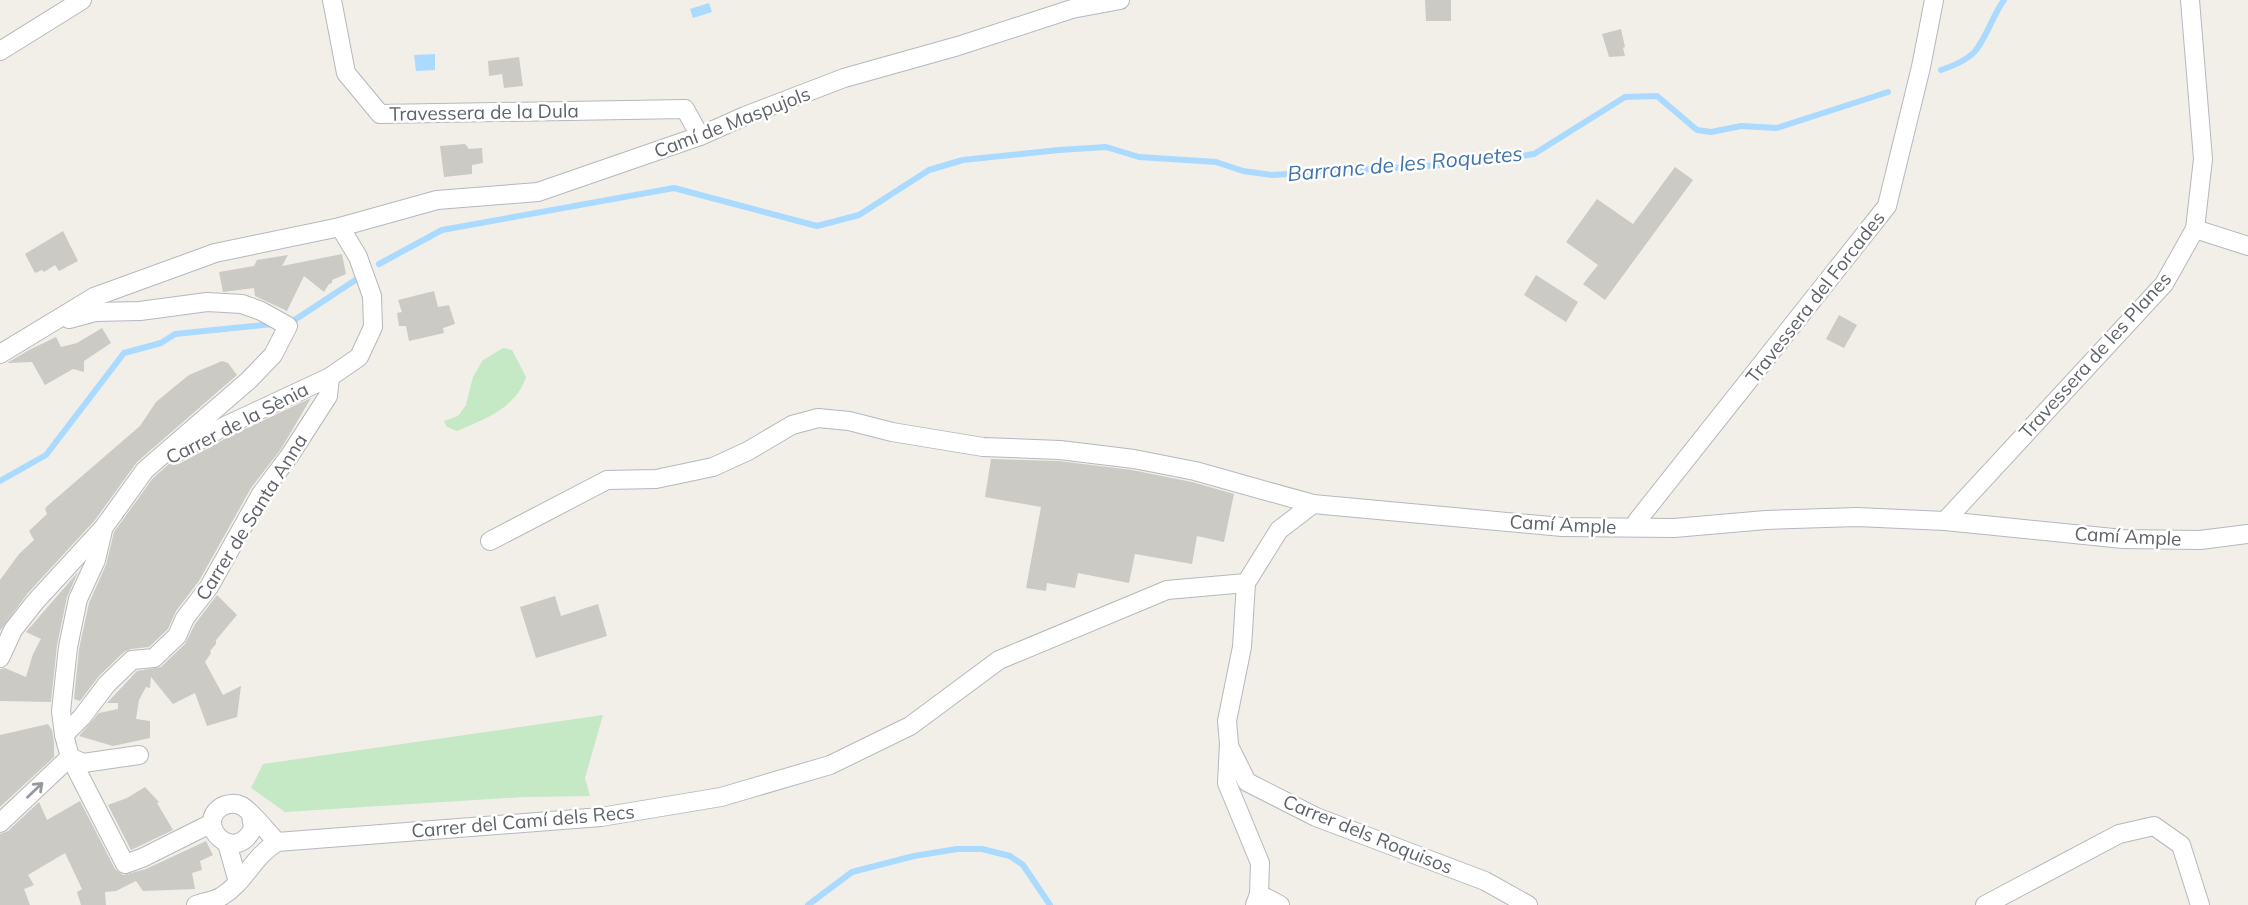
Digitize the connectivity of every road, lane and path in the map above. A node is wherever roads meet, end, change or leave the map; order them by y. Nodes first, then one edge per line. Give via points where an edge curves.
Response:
1 (82, 0) edge
2 (331, 0) edge
3 (1120, 0) edge
4 (1934, 0) edge
5 (2190, 0) edge
6 (0, 51) edge
7 (700, 136) junction
8 (340, 227) junction
9 (2195, 229) junction
10 (2248, 246) edge
11 (54, 323) junction
12 (0, 354) edge
13 (330, 377) junction
14 (145, 470) junction
15 (1313, 504) junction
16 (1637, 521) dead end
17 (1945, 521) junction
18 (104, 527) junction
19 (2248, 534) edge
20 (490, 541) dead end
21 (1246, 583) junction
22 (0, 658) edge
23 (64, 735) junction
24 (1229, 744) junction
25 (139, 755) dead end
26 (70, 757) junction
27 (251, 815) junction
28 (0, 823) edge
29 (212, 823) junction
30 (277, 842) junction
31 (227, 843) junction
32 (235, 885) junction
33 (1257, 899) edge
34 (196, 905) edge
35 (1280, 905) edge
36 (1528, 905) edge
37 (1985, 905) edge
38 (2200, 905) edge

1 - 6 street
2 - 7 street, Travessera de la Dula via 346,74 380,114 685,108
3 - 7 street, Camí de Maspujols via 1072,9 844,78
4 - 16 street, Travessera del Forcades via 1887,206
5 - 9 street, Travessera de les Planes via 2203,159
7 - 8 street, Camí de Maspujols via 538,192 437,200
8 - 11 street, Camí de Maspujols via 215,253 94,297
8 - 13 street via 358,257 372,296 373,327 359,357
9 - 10 street
9 - 17 street, Travessera de les Planes via 2164,284
11 - 12 street
11 - 14 street via 95,312 207,302 242,304 288,326 272,355 249,380
13 - 14 street, Carrer de la Sènia
13 - 23 street, Carrer de Santa Anna via 328,396 261,494 177,636 154,658 132,660
14 - 18 street
15 - 17 street, Camí Ample via 1562,527 1674,528 1857,517
15 - 20 street, Camí Ample via 1134,459 983,447 818,418 792,425 713,467 656,479 607,480
15 - 21 street via 1279,530
17 - 19 street, Camí Ample via 2123,539 2200,540
18 - 22 street via 35,602
18 - 23 street via 96,560 78,599 68,647 61,710
21 - 24 street via 1242,648 1227,720
21 - 30 street, Carrer del Camí dels Recs via 1167,590 999,660 910,726 830,765 722,797 601,817
23 - 26 street
24 - 33 street via 1227,783 1260,863
24 - 36 street, Carrer dels Roquisos via 1247,782 1316,817 1485,881
25 - 26 street via 83,763
28 -> 26 street
26 - 29 street via 125,864
27 - 29 street via 241,806 228,804 217,811
27 - 30 street
27 - 31 street via 250,834 240,842
29 - 31 street via 216,835
30 - 32 street
31 - 32 street
32 - 34 street via 221,897
33 - 35 street
37 - 38 street via 2119,834 2154,826 2181,845

